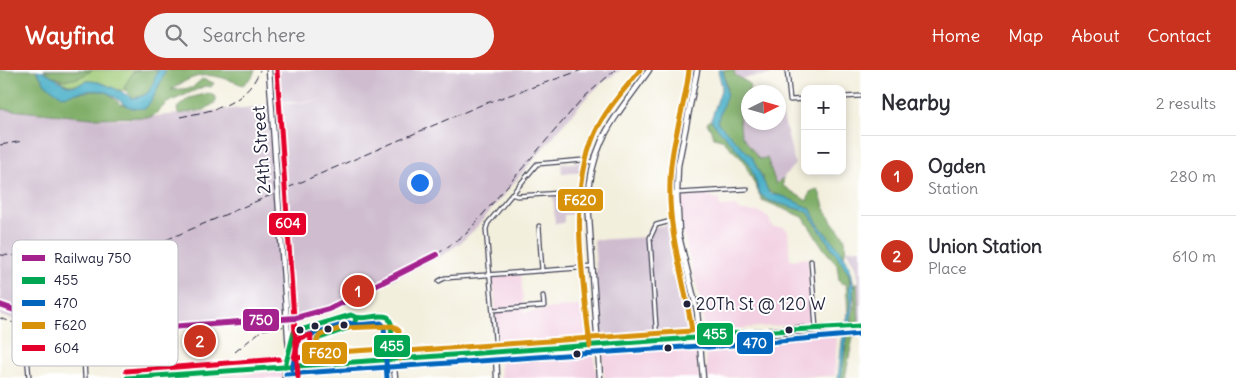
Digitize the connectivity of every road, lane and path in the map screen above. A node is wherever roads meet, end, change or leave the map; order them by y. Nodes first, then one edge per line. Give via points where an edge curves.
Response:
1 (269, 70) edge
2 (649, 70) edge
3 (698, 70) edge
4 (787, 70) edge
5 (861, 96) edge
6 (846, 97) edge
7 (801, 99) edge
8 (594, 162) junction
9 (747, 189) dead end
10 (589, 191) junction
11 (677, 193) junction
12 (512, 194) junction
13 (675, 220) junction
14 (539, 226) dead end
15 (679, 232) junction
16 (811, 261) dead end
17 (592, 267) junction
18 (542, 271) junction
19 (490, 274) junction
20 (439, 281) dead end
21 (543, 296) dead end
22 (493, 310) junction
23 (859, 326) edge
24 (815, 329) junction
25 (700, 338) junction
26 (657, 341) junction
27 (598, 345) junction
28 (496, 352) junction
29 (393, 359) junction
30 (285, 366) junction
31 (294, 366) junction
32 (188, 376) edge
33 (127, 378) edge
34 (132, 378) edge
35 (285, 378) edge
36 (293, 378) edge
37 (394, 378) edge
38 (497, 378) edge
39 (600, 378) edge
40 (703, 378) edge

1 - 36 main road, 24th Street, bridge
2 - 8 main road via 608,125
3 - 11 main road via 678,166
4 - 7 street via 790,100
5 - 6 street
8 - 10 main road
8 - 12 street via 537,164
9 - 11 street
10 - 12 street
10 - 17 main road
11 - 13 main road via 674,195
11 - 15 main road
12 - 19 street via 486,229
13 - 15 main road
13 - 26 street via 656,225 650,238
14 - 18 street
15 - 25 main road via 694,293
16 - 24 street
17 - 18 street
17 - 27 main road
18 - 19 street
19 - 20 street
19 - 22 street
21 - 22 street via 544,306
22 - 28 street
23 - 24 main road
24 - 25 main road via 725,333
25 - 26 main road
25 - 40 main road
26 - 27 main road
27 - 28 main road
27 - 39 main road
28 - 29 main road
28 - 38 main road
29 - 31 main road
29 - 37 main road
30 - 31 main road
30 - 32 main road
30 - 35 main road
31 - 36 main road, 24th Street
32 - 34 main road
33 - 34 main road

